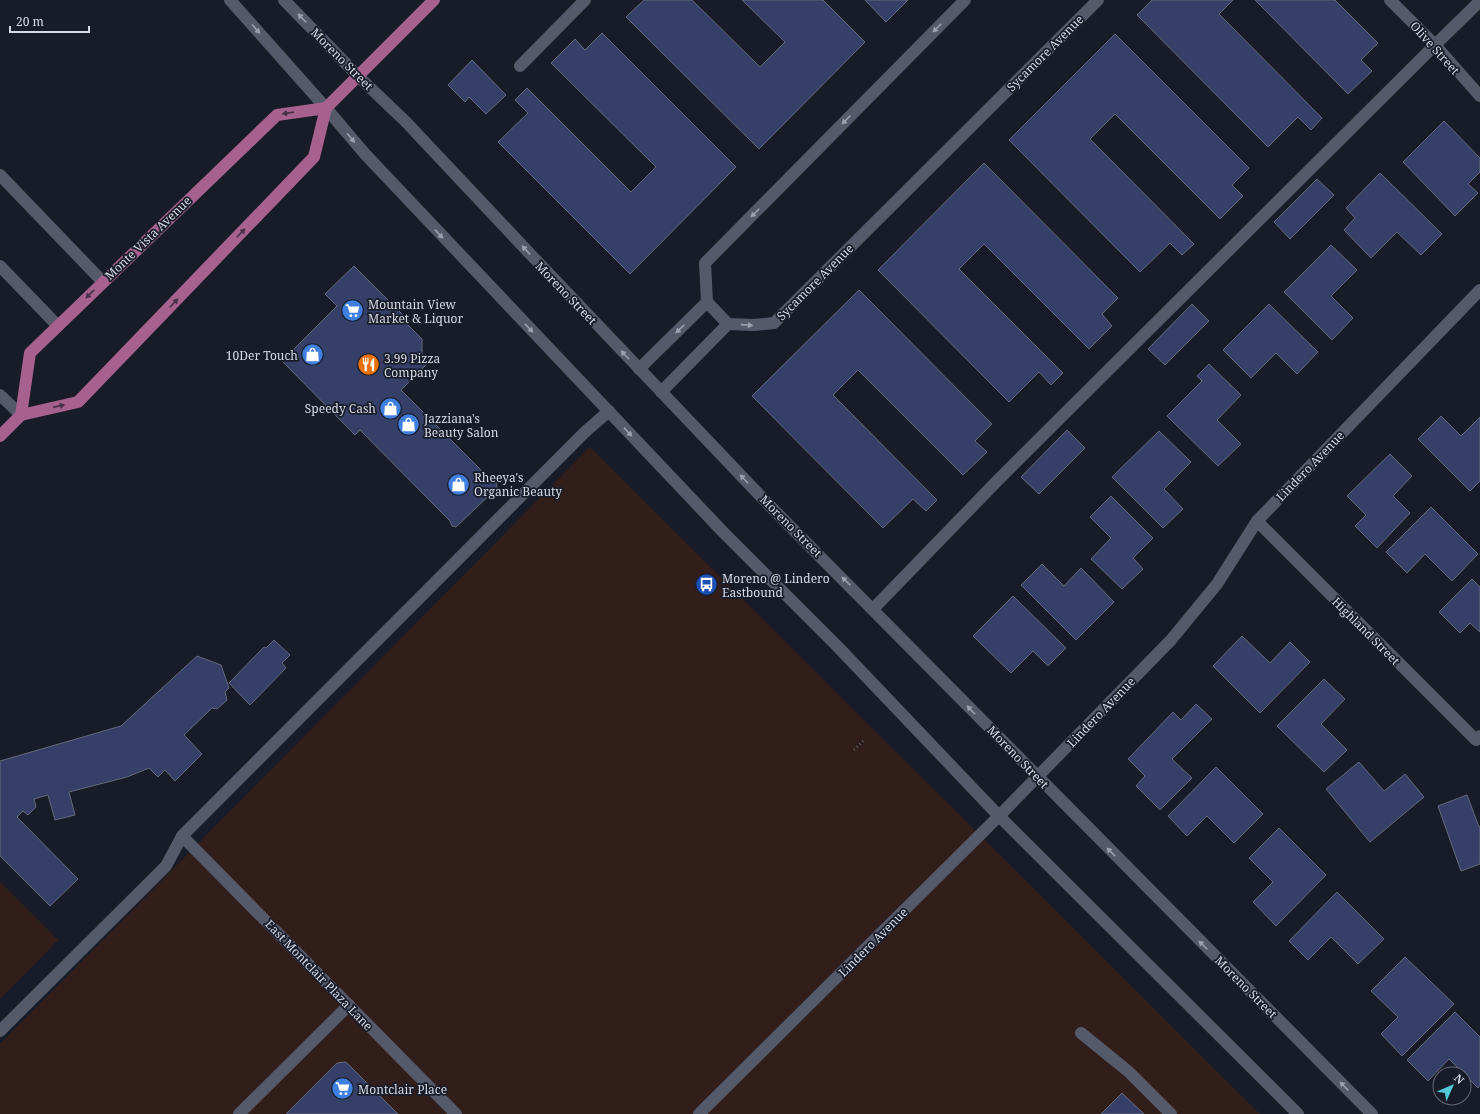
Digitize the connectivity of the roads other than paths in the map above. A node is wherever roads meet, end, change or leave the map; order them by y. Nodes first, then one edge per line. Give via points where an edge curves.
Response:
1 (230, 0) edge
2 (284, 0) edge
3 (434, 0) edge
4 (586, 0) edge
5 (965, 0) edge
6 (1098, 0) edge
7 (1390, 0) edge
8 (1480, 1) edge
9 (1435, 45) junction
10 (520, 66) dead end
11 (358, 76) junction
12 (1480, 96) edge
13 (326, 108) junction
14 (0, 175) edge
15 (0, 266) edge
16 (103, 282) junction
17 (1480, 290) edge
18 (708, 302) junction
19 (728, 324) junction
20 (58, 326) junction
21 (639, 369) junction
22 (660, 392) junction
23 (0, 395) edge
24 (609, 411) junction
25 (21, 415) junction
26 (0, 436) edge
27 (1257, 521) junction
28 (873, 609) junction
29 (1478, 738) edge
30 (1037, 777) junction
31 (999, 816) junction
32 (182, 836) junction
33 (349, 1005) junction
34 (0, 1031) edge
35 (1081, 1033) dead end
36 (239, 1114) edge
37 (456, 1114) edge
38 (700, 1114) edge
39 (1172, 1114) edge
40 (1298, 1114) edge
41 (1372, 1114) edge

1 -> 13 street
11 -> 2 street, Moreno Street
3 - 11 main road
4 - 10 street
5 -> 18 street via 705,263
19 -> 6 street, Sycamore Avenue via 774,323
7 - 9 street, Olive Street
8 - 9 street
9 - 12 street, Olive Street
9 - 28 street via 999,479
11 - 13 main road
21 -> 11 street, Moreno Street via 406,122
13 -> 16 main road, Monte Vista Avenue via 277,115
13 -> 24 street via 381,172 487,286
25 -> 13 main road via 78,402 314,157
14 - 16 street
15 - 20 street
16 -> 20 main road, Monte Vista Avenue
17 - 27 street, Lindero Avenue
18 - 19 street
18 -> 21 street
19 - 22 street
20 - 25 main road, Monte Vista Avenue via 30,353
21 - 22 street, Moreno Street
28 -> 22 street, Moreno Street
23 - 25 street
24 -> 31 street via 718,528 839,648
24 - 32 street via 585,432
25 - 26 main road
27 - 29 street, Highland Street
27 - 30 street, Lindero Avenue via 1217,584 1172,640
30 -> 28 street, Moreno Street
30 - 31 street, Lindero Avenue
41 -> 30 street, Moreno Street
31 - 38 street, Lindero Avenue
31 - 40 street
32 - 33 street, East Montclair Plaza Lane
32 - 34 street via 166,866
33 - 36 street
33 - 37 street, East Montclair Plaza Lane
35 - 39 street via 1129,1072

